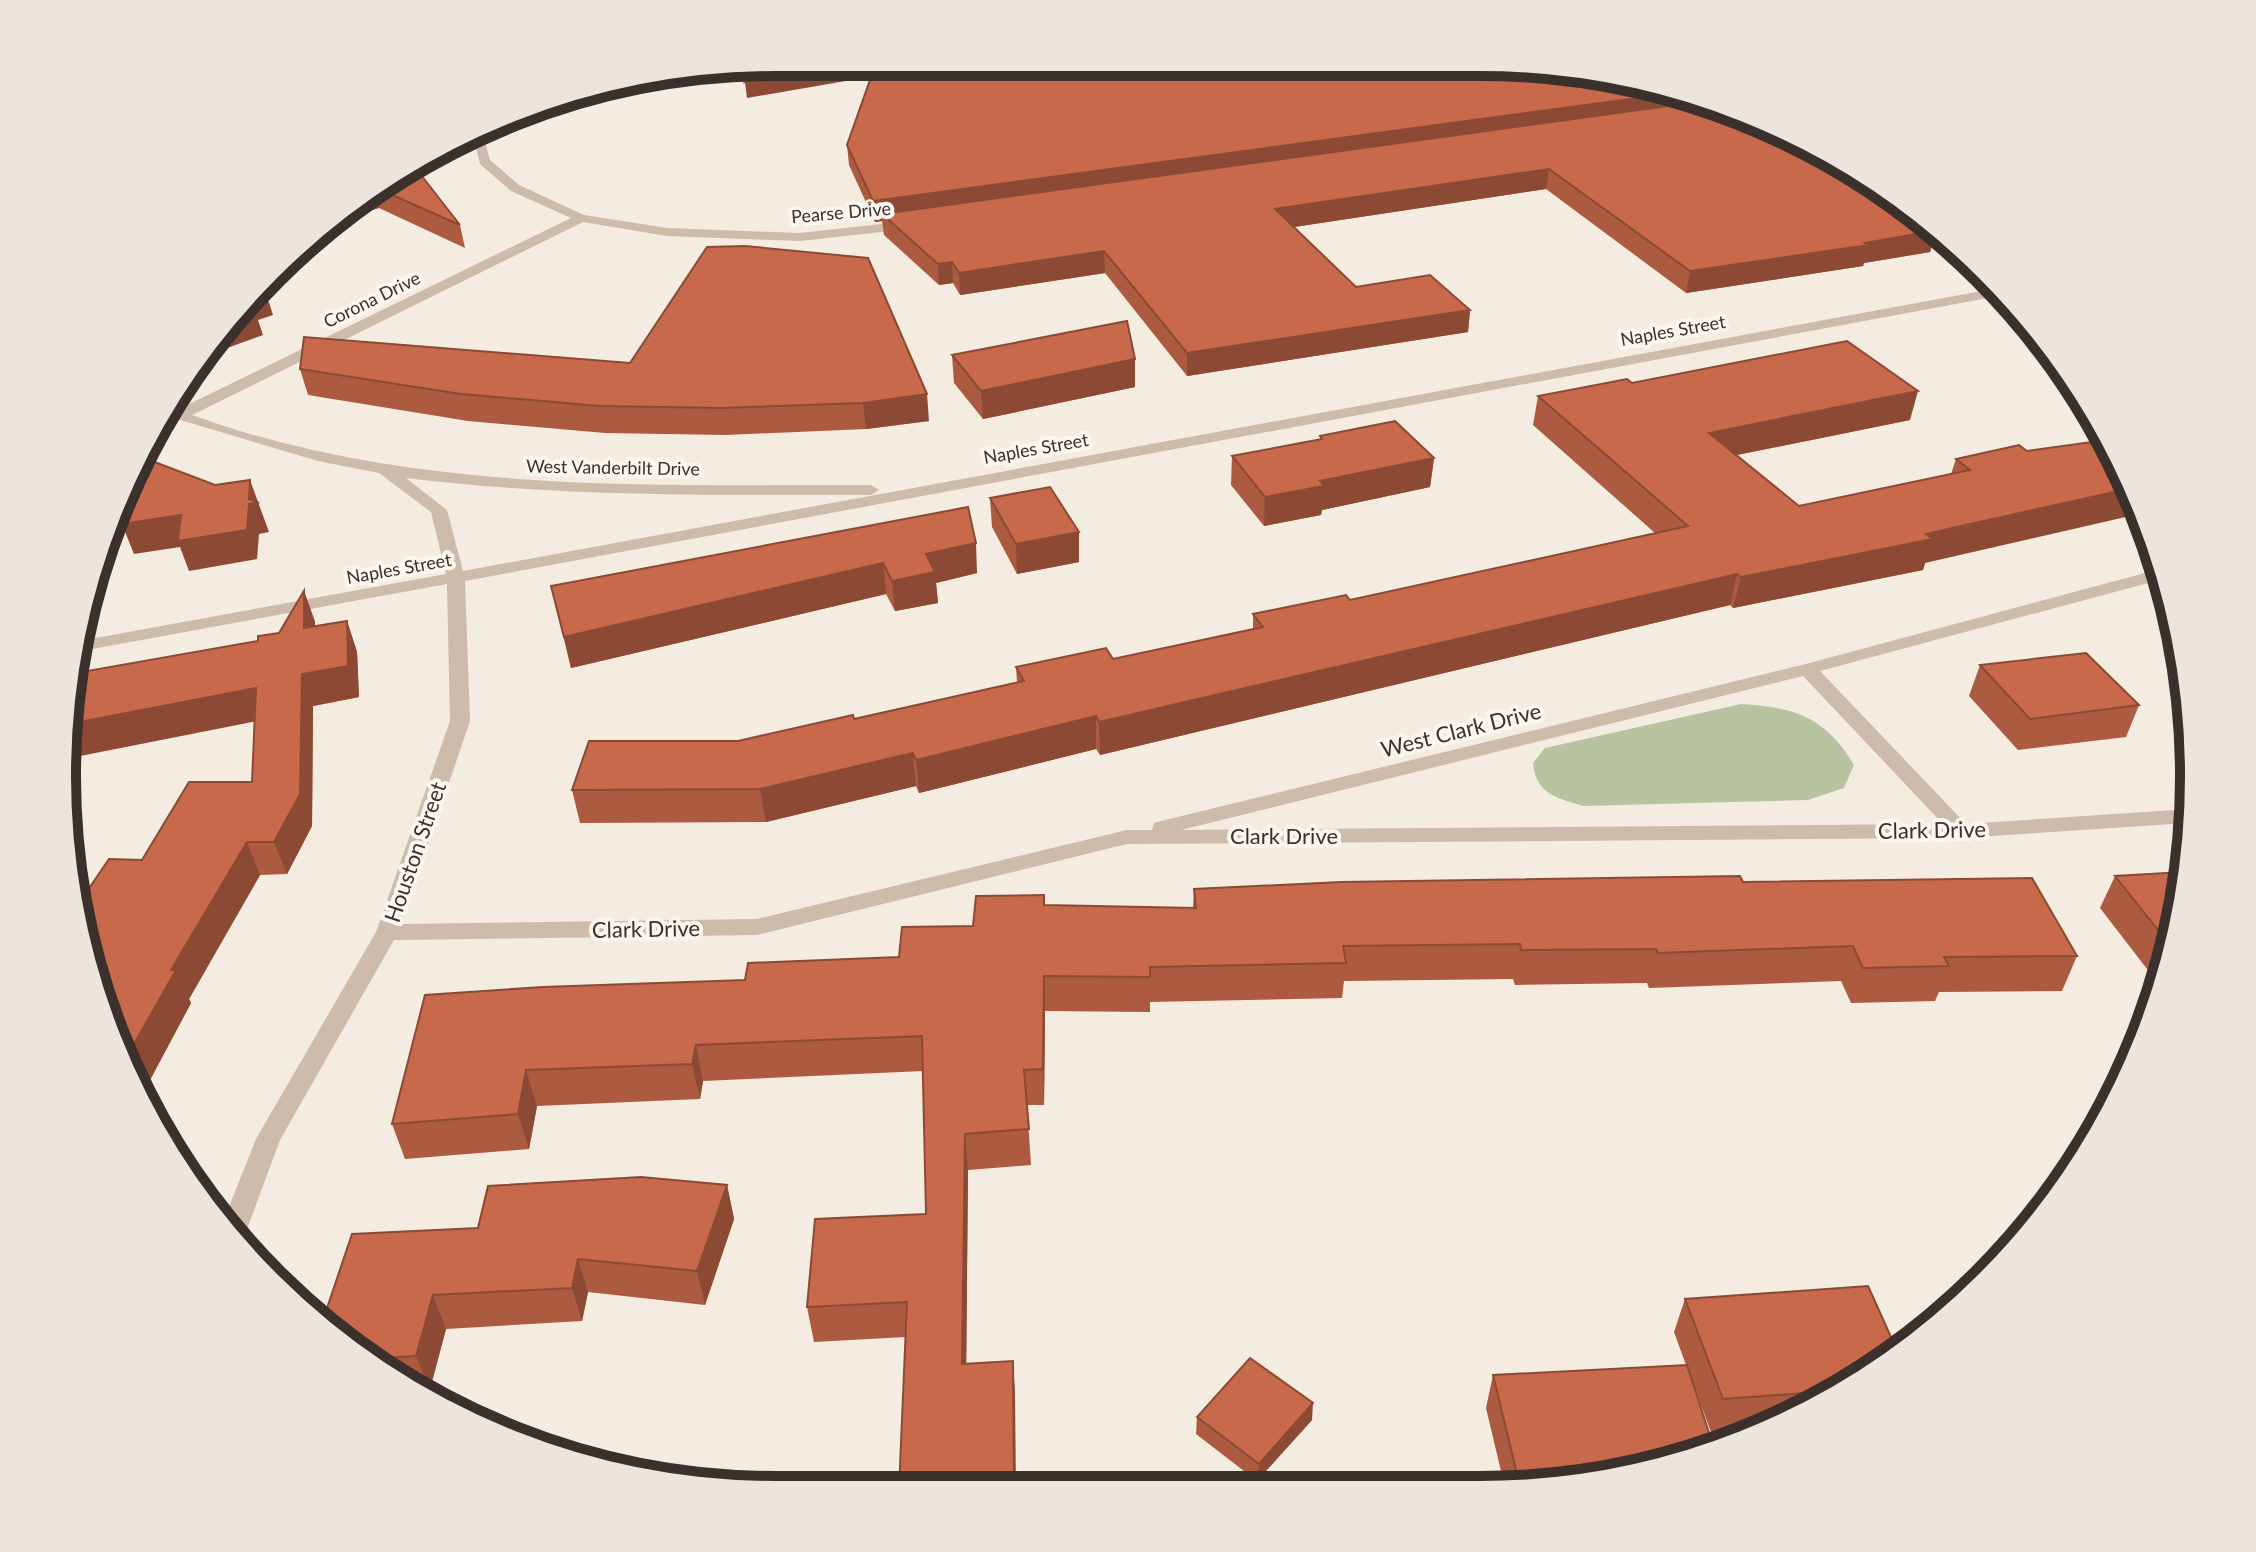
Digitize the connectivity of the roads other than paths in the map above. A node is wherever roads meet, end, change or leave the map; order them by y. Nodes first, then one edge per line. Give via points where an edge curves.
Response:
1 (480, 142) edge
2 (581, 218) junction
3 (922, 223) edge
4 (1987, 294) edge
5 (178, 413) edge
6 (177, 414) edge
7 (384, 469) junction
8 (918, 491) junction
9 (2151, 577) edge
10 (456, 579) junction
11 (88, 645) edge
12 (1807, 669) junction
13 (2179, 817) edge
14 (1961, 831) junction
15 (1127, 837) junction
16 (387, 932) junction
17 (237, 1222) edge

1 - 2 street, Pearse Drive via 484,161 515,188
2 - 3 street, Pearse Drive via 667,232 800,237
2 - 5 street, Corona Drive
4 - 8 street, Naples Street
6 - 7 street, West Vanderbilt Drive via 291,451
7 - 8 street, West Vanderbilt Drive via 541,489
7 - 10 street, Houston Street via 439,510
8 - 10 street, Naples Street
9 - 12 street, West Clark Drive
10 - 11 street, Naples Street
10 - 16 street, Houston Street via 460,721
12 - 14 street
12 - 15 street, West Clark Drive
13 - 14 street, Clark Drive
14 - 15 street, Clark Drive
15 - 16 street, Clark Drive via 757,927
16 - 17 street, Houston Street via 268,1139

